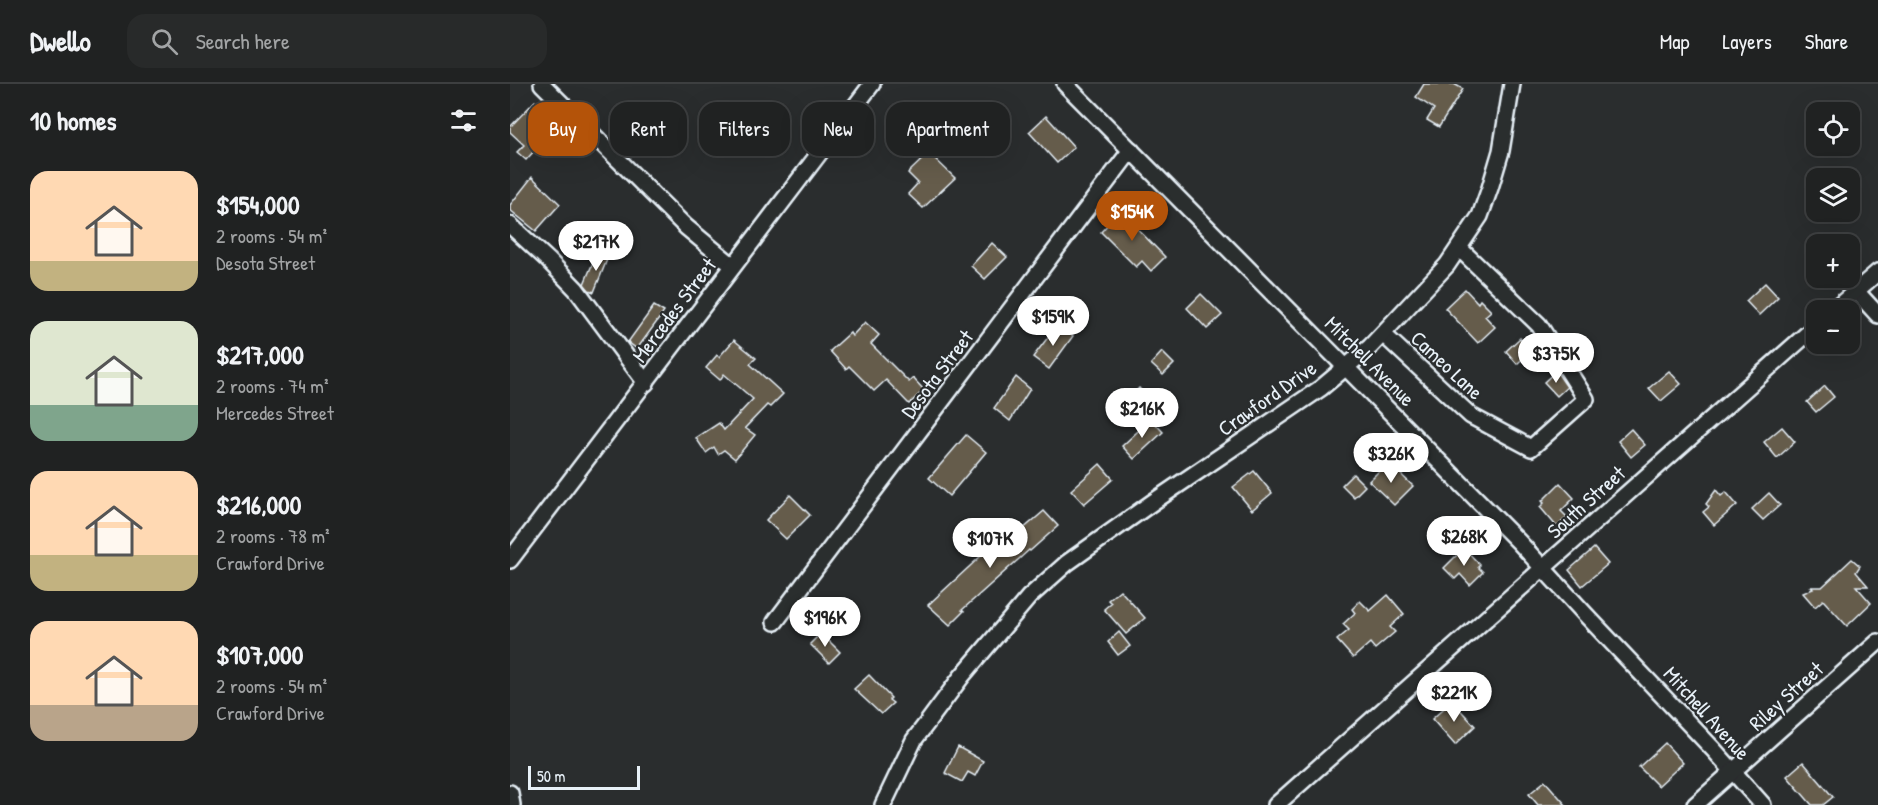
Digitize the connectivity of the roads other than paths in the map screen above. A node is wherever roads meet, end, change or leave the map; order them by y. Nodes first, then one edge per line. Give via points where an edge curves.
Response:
1 (542, 84) edge
2 (872, 84) edge
3 (1065, 84) edge
4 (1512, 84) edge
5 (1131, 150) junction
6 (510, 225) edge
7 (1460, 248) junction
8 (733, 266) junction
9 (1878, 272) edge
10 (1856, 291) junction
11 (1846, 300) edge
12 (1878, 315) edge
13 (1383, 334) junction
14 (1806, 335) edge
15 (1346, 367) junction
16 (646, 383) junction
17 (510, 560) edge
18 (1544, 568) junction
19 (775, 622) dead end
20 (1878, 642) edge
21 (1733, 772) junction
22 (510, 793) edge
23 (512, 805) edge
24 (883, 805) edge
25 (1276, 805) edge
26 (1695, 805) edge
27 (1763, 805) edge

1 - 8 street via 686,227
2 - 8 street, Mercedes Street
3 - 5 street, Mitchell Avenue
4 - 7 street, Crawford Drive via 1491,188 1480,216
5 - 15 street, Mitchell Avenue
5 - 19 street, Desota Street
6 - 16 street via 576,289
7 - 13 street, Crawford Drive
7 - 13 street, Cameo Lane via 1539,325 1586,399 1531,448 1471,416
8 - 16 street, Mercedes Street
9 - 10 street
10 - 11 street
10 - 12 street
13 - 15 street, Crawford Drive
14 - 18 street, South Street
15 - 18 street, Mitchell Avenue
15 - 24 street, Crawford Drive via 1322,388 1067,563 1029,597 914,740
16 - 17 street, Mercedes Street
18 - 21 street, Mitchell Avenue
18 - 25 street, South Street
20 - 21 street, Riley Street
21 - 26 street, Riley Street
21 - 27 street, Mitchell Avenue
22 - 23 street

